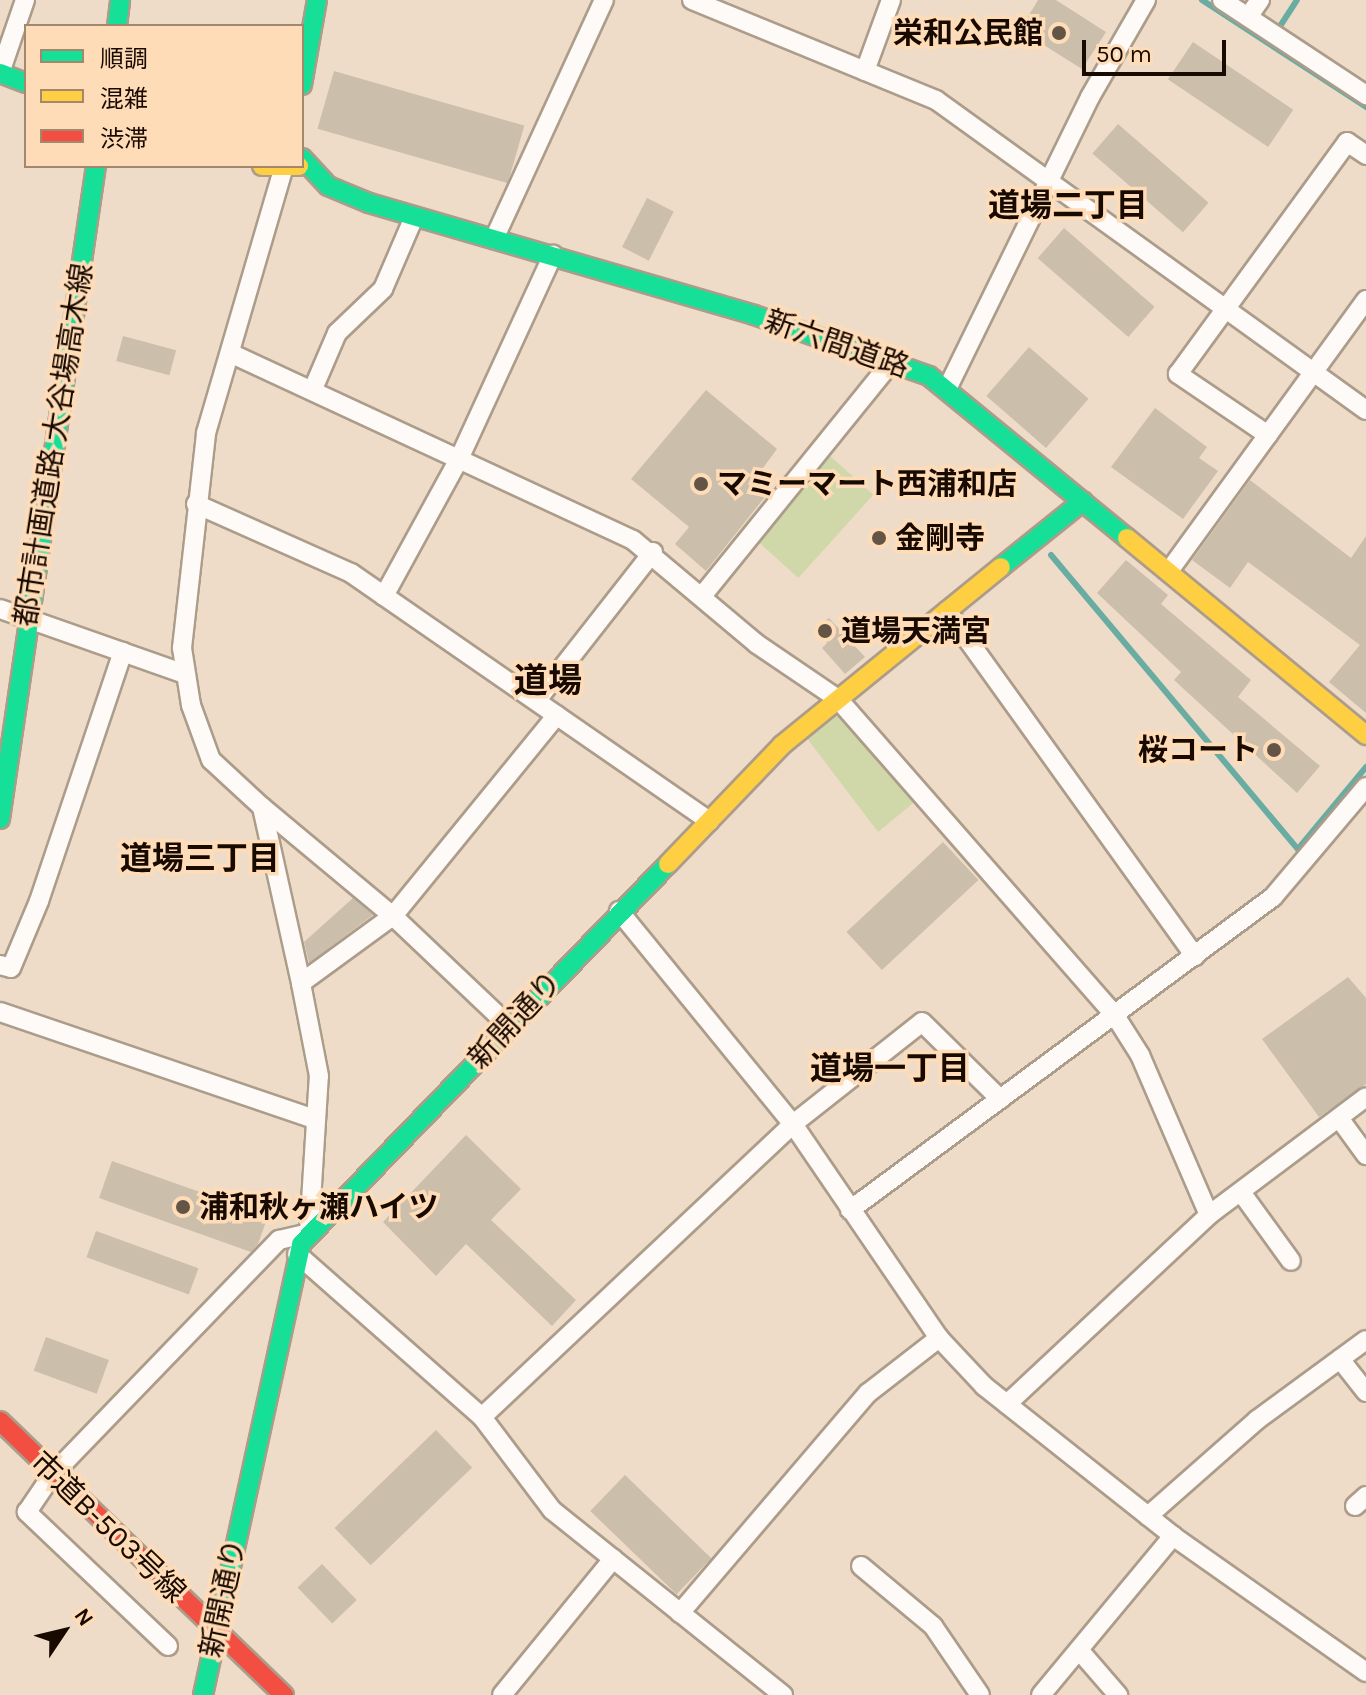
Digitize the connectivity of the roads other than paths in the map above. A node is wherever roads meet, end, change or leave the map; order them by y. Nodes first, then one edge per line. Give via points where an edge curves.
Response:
1 (25, 0) edge
2 (120, 0) edge
3 (317, 0) edge
4 (604, 0) edge
5 (692, 0) edge
6 (891, 0) edge
7 (1146, 0) edge
8 (1222, 0) edge
9 (1260, 0) edge
10 (1248, 17) junction
11 (117, 24) edge
12 (865, 71) junction
13 (0, 73) edge
14 (304, 74) edge
15 (24, 82) edge
16 (1366, 95) edge
17 (1366, 155) edge
18 (96, 168) edge
19 (297, 168) edge
20 (303, 168) edge
21 (1049, 182) junction
22 (414, 217) junction
23 (494, 239) junction
24 (553, 255) junction
25 (1366, 300) edge
26 (1223, 311) junction
27 (230, 353) junction
28 (893, 360) junction
29 (1314, 371) junction
30 (313, 389) junction
31 (947, 389) junction
32 (1366, 410) edge
33 (1268, 435) junction
34 (459, 459) junction
35 (1083, 501) junction
36 (196, 504) junction
37 (653, 552) junction
38 (1169, 571) junction
39 (384, 596) junction
40 (702, 596) junction
41 (0, 609) edge
42 (947, 611) junction
43 (28, 619) junction
44 (123, 652) junction
45 (185, 674) junction
46 (838, 699) junction
47 (537, 700) junction
48 (557, 715) junction
49 (1366, 735) edge
50 (1366, 787) edge
51 (262, 807) junction
52 (0, 819) edge
53 (709, 821) junction
54 (619, 911) junction
55 (393, 916) junction
56 (1195, 956) junction
57 (0, 965) edge
58 (301, 983) junction
59 (0, 1012) edge
60 (1114, 1014) junction
61 (510, 1027) junction
62 (1366, 1097) edge
63 (1000, 1099) junction
64 (1339, 1118) junction
65 (314, 1119) junction
66 (793, 1124) junction
67 (1366, 1155) edge
68 (1241, 1192) junction
69 (850, 1210) junction
70 (1209, 1215) junction
71 (309, 1233) junction
72 (297, 1254) junction
73 (1291, 1261) dead end
74 (939, 1338) junction
75 (1366, 1340) edge
76 (1340, 1359) junction
77 (1366, 1392) edge
78 (1007, 1404) junction
79 (482, 1417) junction
80 (0, 1421) edge
81 (52, 1475) junction
82 (1148, 1516) junction
83 (1173, 1536) junction
84 (613, 1559) junction
85 (861, 1566) dead end
86 (680, 1613) junction
87 (217, 1633) junction
88 (168, 1646) dead end
89 (1079, 1650) junction
90 (1362, 1663) edge
91 (203, 1695) edge
92 (284, 1695) edge
93 (502, 1695) edge
94 (783, 1695) edge
95 (980, 1695) edge
96 (1041, 1695) edge
97 (1118, 1695) edge

1 - 13 street
2 - 11 street
3 - 14 street
4 - 23 street
5 - 12 street
6 - 12 street
7 - 21 street
8 - 10 street
9 - 10 street
10 - 16 street
12 - 21 street via 936,100
13 - 15 street
17 - 26 street via 1347,142
18 - 43 street, 都市計画道路 大谷場高木線
19 - 27 street
20 - 22 street, 新六間道路 via 328,186
21 - 26 street
21 - 31 street
22 - 23 street, 新六間道路
22 - 30 street via 383,289 337,333
23 - 24 street, 新六間道路
24 - 28 street, 新六間道路
24 - 34 street
25 - 29 street
26 - 29 street
26 - 33 street via 1178,374
27 - 30 street
27 - 36 street via 206,433
28 - 31 street, 新六間道路
28 - 40 street
29 - 32 street
29 - 33 street
30 - 34 street
31 - 35 street, 新六間道路
33 - 38 street
34 - 37 street
34 - 39 street
35 - 38 street, 新六間道路
35 - 42 street, 新開通り
36 - 39 street via 351,573
36 - 45 street via 182,648
37 - 40 street
37 - 47 street
38 - 49 street, 新六間道路
39 - 47 street
40 - 46 street via 757,644
41 - 43 street
42 - 46 street, 新開通り
42 - 56 street
43 - 44 street
43 - 52 street, 都市計画道路 大谷場高木線
44 - 45 street
44 - 57 street via 39,901 11,968
45 - 51 street via 211,760
46 - 53 street, 新開通り via 802,725
46 - 60 street
47 - 48 street
48 - 53 street
48 - 55 street
50 - 56 street via 1273,897
51 - 55 street
51 - 58 street
53 - 54 street, 新開通り
54 - 61 street, 新開通り
54 - 66 street
55 - 58 street
55 - 61 street
56 - 60 street
58 - 65 street via 319,1076
59 - 65 street
60 - 63 street
60 - 70 street via 1140,1055
61 - 71 street, 新開通り
62 - 64 street
63 - 66 street via 922,1022
63 - 69 street
64 - 67 street
64 - 68 street
65 - 71 street
66 - 69 street
66 - 79 street
68 - 70 street
68 - 73 street
69 - 74 street
70 - 78 street
71 - 72 street, 新開通り
71 - 81 street via 279,1240
72 - 79 street
72 - 87 street, 新開通り
74 - 78 street
74 - 86 street via 868,1393
75 - 76 street
76 - 77 street
76 - 82 street via 1257,1420
78 - 82 street
79 - 84 street via 552,1510
80 - 81 street, 市道B-503号線
81 - 87 street, 市道B-503号線
81 - 88 street via 27,1512
82 - 83 street
83 - 89 street
83 - 90 street
84 - 86 street
84 - 93 street
85 - 95 street via 933,1626
86 - 94 street
87 - 91 street, 新開通り
87 - 92 street, 市道B-503号線
89 - 96 street
89 - 97 street

